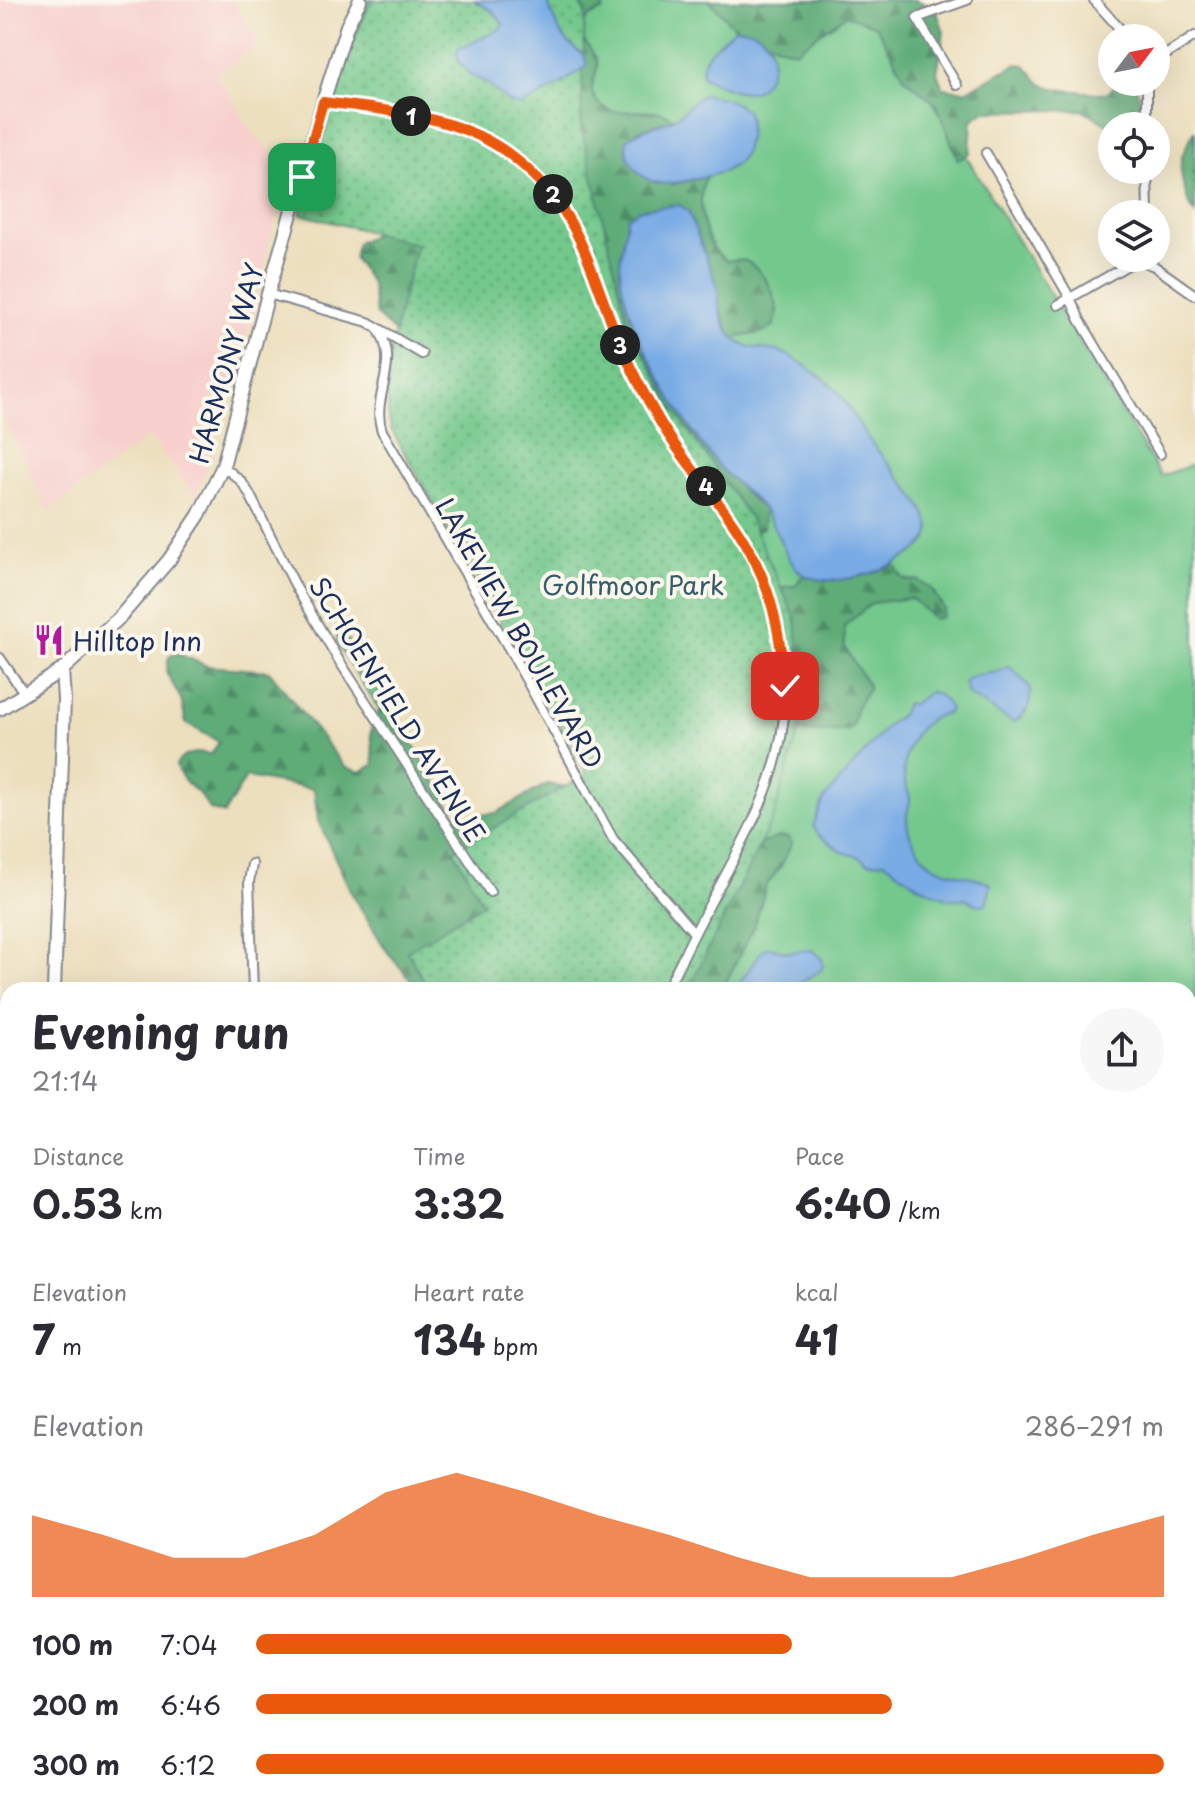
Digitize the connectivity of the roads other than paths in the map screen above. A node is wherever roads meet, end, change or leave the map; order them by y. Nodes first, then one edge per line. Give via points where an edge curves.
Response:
1 (360, 0) edge
2 (967, 0) edge
3 (1094, 0) edge
4 (1115, 24) edge
5 (1195, 36) edge
6 (1170, 52) edge
7 (957, 85) dead end
8 (323, 102) junction
9 (986, 153) dead end
10 (1116, 272) edge
11 (1162, 272) edge
12 (268, 294) junction
13 (1195, 295) edge
14 (1070, 298) junction
15 (1058, 305) dead end
16 (378, 329) junction
17 (422, 354) dead end
18 (1160, 454) dead end
19 (223, 466) junction
20 (0, 658) edge
21 (62, 670) junction
22 (25, 694) junction
23 (0, 709) edge
24 (252, 864) dead end
25 (490, 892) dead end
26 (694, 933) junction
27 (54, 982) edge
28 (253, 982) edge
29 (670, 982) edge

1 - 8 street, HARMONY WAY
2 - 7 street via 917,18
3 - 4 street
5 - 6 street
8 - 12 street, HARMONY WAY
8 - 26 street via 404,114 464,131 509,154 550,191 576,228 626,358 656,415 736,525 757,564 778,628 785,686 781,735 757,816
9 - 14 street
10 - 14 street
11 - 13 street
12 - 16 street
12 - 19 street, HARMONY WAY
14 - 15 street
14 - 18 street
16 - 17 street
16 - 26 street, LAKEVIEW BOULEVARD via 388,364 379,408 382,431 613,839
19 - 21 street, HARMONY WAY via 169,560 120,617
19 - 25 street, SCHOENFIELD AVENUE via 249,493 338,659
20 - 22 street
21 - 22 street, HARMONY WAY
21 - 27 street
22 - 23 street, HARMONY WAY
24 - 28 street
26 - 29 street

